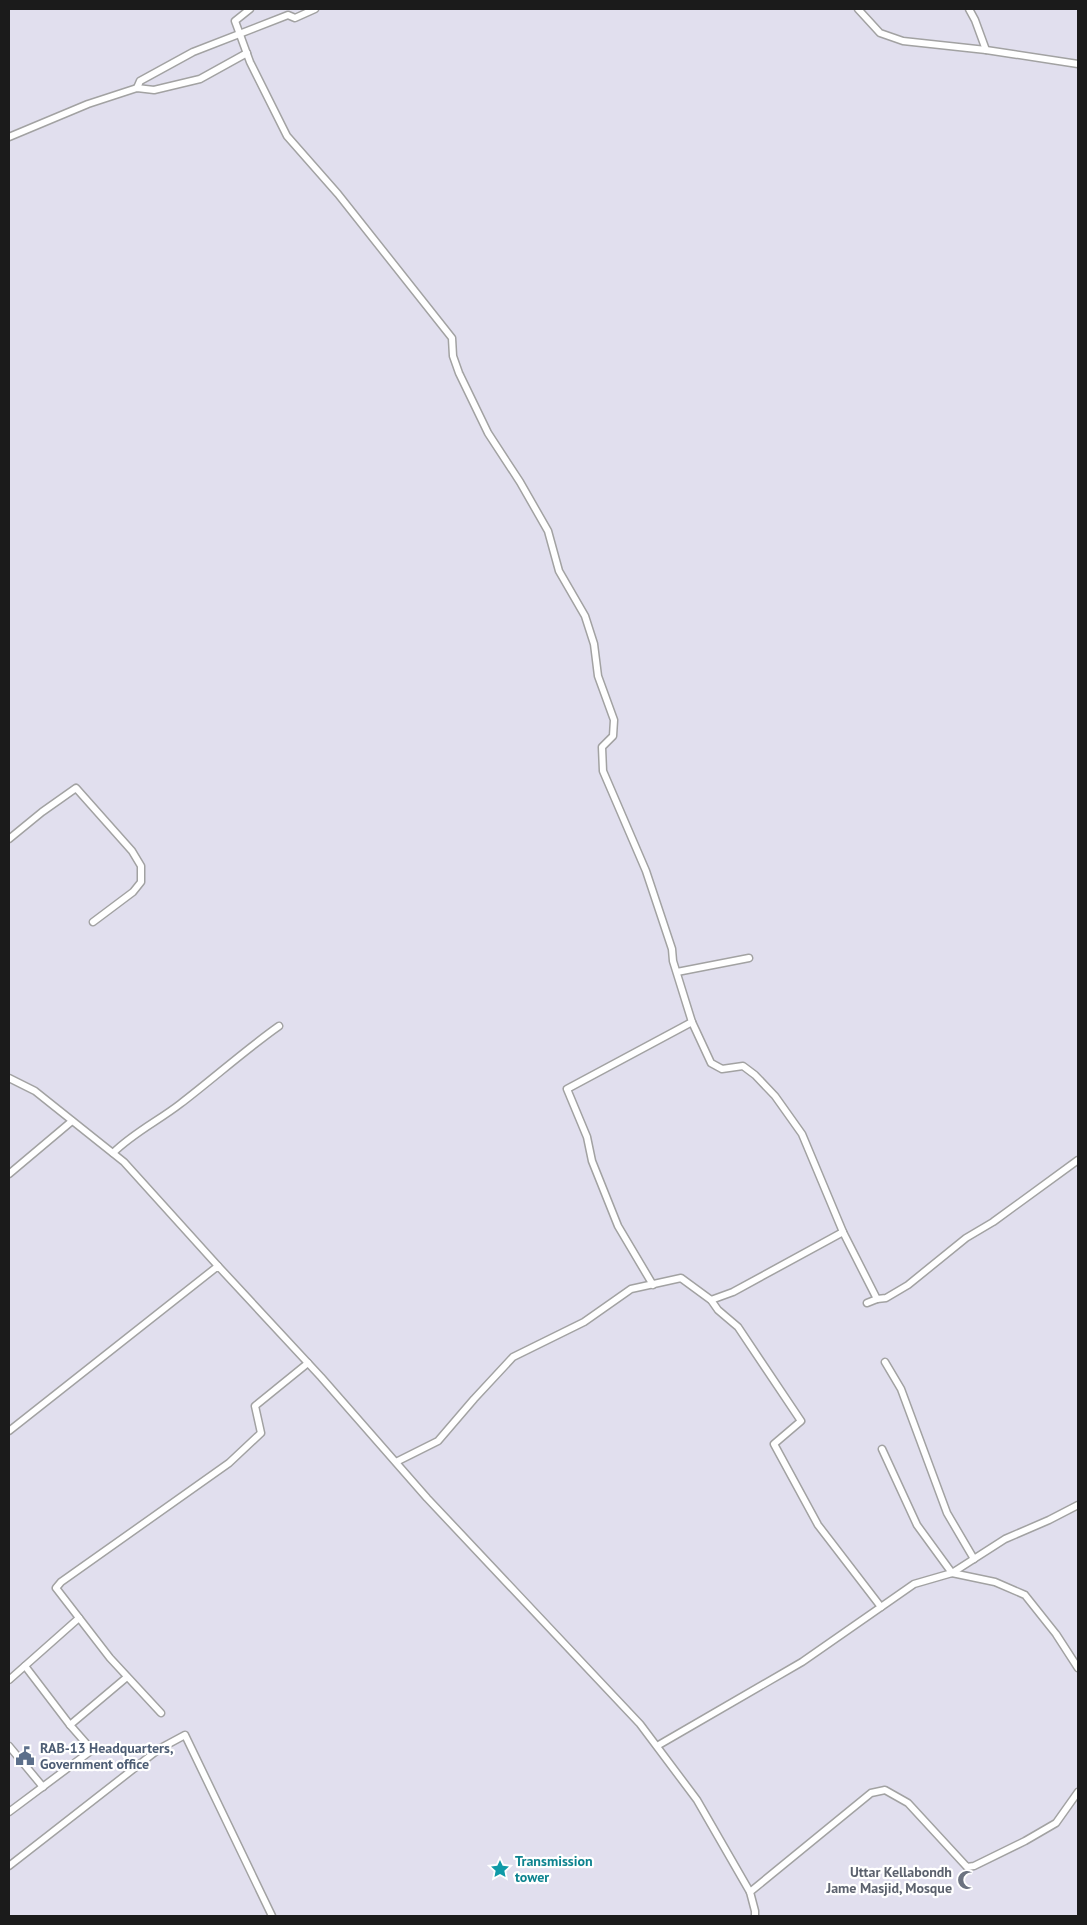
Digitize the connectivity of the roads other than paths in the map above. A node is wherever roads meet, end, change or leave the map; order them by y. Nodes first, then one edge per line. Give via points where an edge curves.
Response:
1 (250, 9) edge
2 (315, 9) edge
3 (858, 9) edge
4 (969, 9) edge
5 (239, 33) junction
6 (986, 50) junction
7 (247, 53) junction
8 (1078, 64) edge
9 (137, 88) junction
10 (9, 137) edge
11 (9, 839) edge
12 (93, 922) dead end
13 (750, 958) dead end
14 (677, 972) junction
15 (692, 1022) junction
16 (279, 1026) dead end
17 (9, 1078) edge
18 (72, 1121) junction
19 (113, 1153) junction
20 (1078, 1160) edge
21 (9, 1174) edge
22 (843, 1232) junction
23 (218, 1266) junction
24 (653, 1285) junction
25 (877, 1299) junction
26 (711, 1300) junction
27 (867, 1303) dead end
28 (885, 1362) dead end
29 (308, 1363) junction
30 (9, 1431) edge
31 (882, 1448) dead end
32 (396, 1462) junction
33 (1078, 1505) edge
34 (974, 1559) junction
35 (881, 1607) junction
36 (79, 1618) junction
37 (25, 1666) junction
38 (1078, 1668) edge
39 (128, 1677) junction
40 (9, 1680) edge
41 (161, 1713) dead end
42 (70, 1725) junction
43 (9, 1746) edge
44 (657, 1746) junction
45 (43, 1787) junction
46 (1078, 1792) edge
47 (9, 1812) edge
48 (9, 1866) edge
49 (750, 1892) junction
50 (272, 1916) edge
51 (755, 1916) edge

1 - 5 street via 234,21
2 - 5 street via 295,18 288,15
3 - 6 street via 880,33 903,41
4 - 6 street
5 - 7 street
5 - 9 street via 186,56 140,81
6 - 8 street
7 - 9 street via 200,79 154,90
7 - 14 street via 287,136 338,194 452,338 453,356 459,373 488,433 548,531 558,570 585,616 594,644 598,676 614,720 613,736 602,747 603,771 646,871
9 - 10 street via 88,104
11 - 12 street via 76,788 132,851 141,866 141,882 137,887
13 - 14 street
14 - 15 street
15 - 22 street via 711,1063 722,1070 743,1066 755,1075 802,1134
15 - 24 street via 567,1089 618,1226
16 - 19 street
17 - 18 street via 35,1091
18 - 19 street
18 - 21 street
19 - 23 street
20 - 25 street via 966,1238 908,1285 886,1298
22 - 25 street
22 - 26 street via 733,1292
23 - 29 street
23 - 30 street
24 - 26 street via 681,1278
24 - 32 street via 631,1289 584,1322 513,1357 438,1441
25 - 27 street
26 - 35 street via 738,1327 802,1421 774,1444 818,1525
28 - 34 street via 901,1389 947,1513
29 - 32 street
29 - 36 street via 254,1406 261,1433 229,1463 61,1582 56,1588
31 - 34 street via 917,1525 952,1572
32 - 44 street
33 - 34 street via 1005,1539
35 - 38 street via 914,1584 952,1573 995,1582 1025,1595
35 - 44 street via 802,1662
36 - 37 street
36 - 39 street
37 - 40 street
37 - 42 street
39 - 41 street
39 - 42 street
42 - 45 street via 92,1750
43 - 45 street
44 - 49 street via 697,1800
45 - 47 street
46 - 49 street via 1056,1823 991,1858 967,1867 908,1803 885,1790 871,1793
48 - 50 street via 159,1749 185,1735
49 - 51 street

